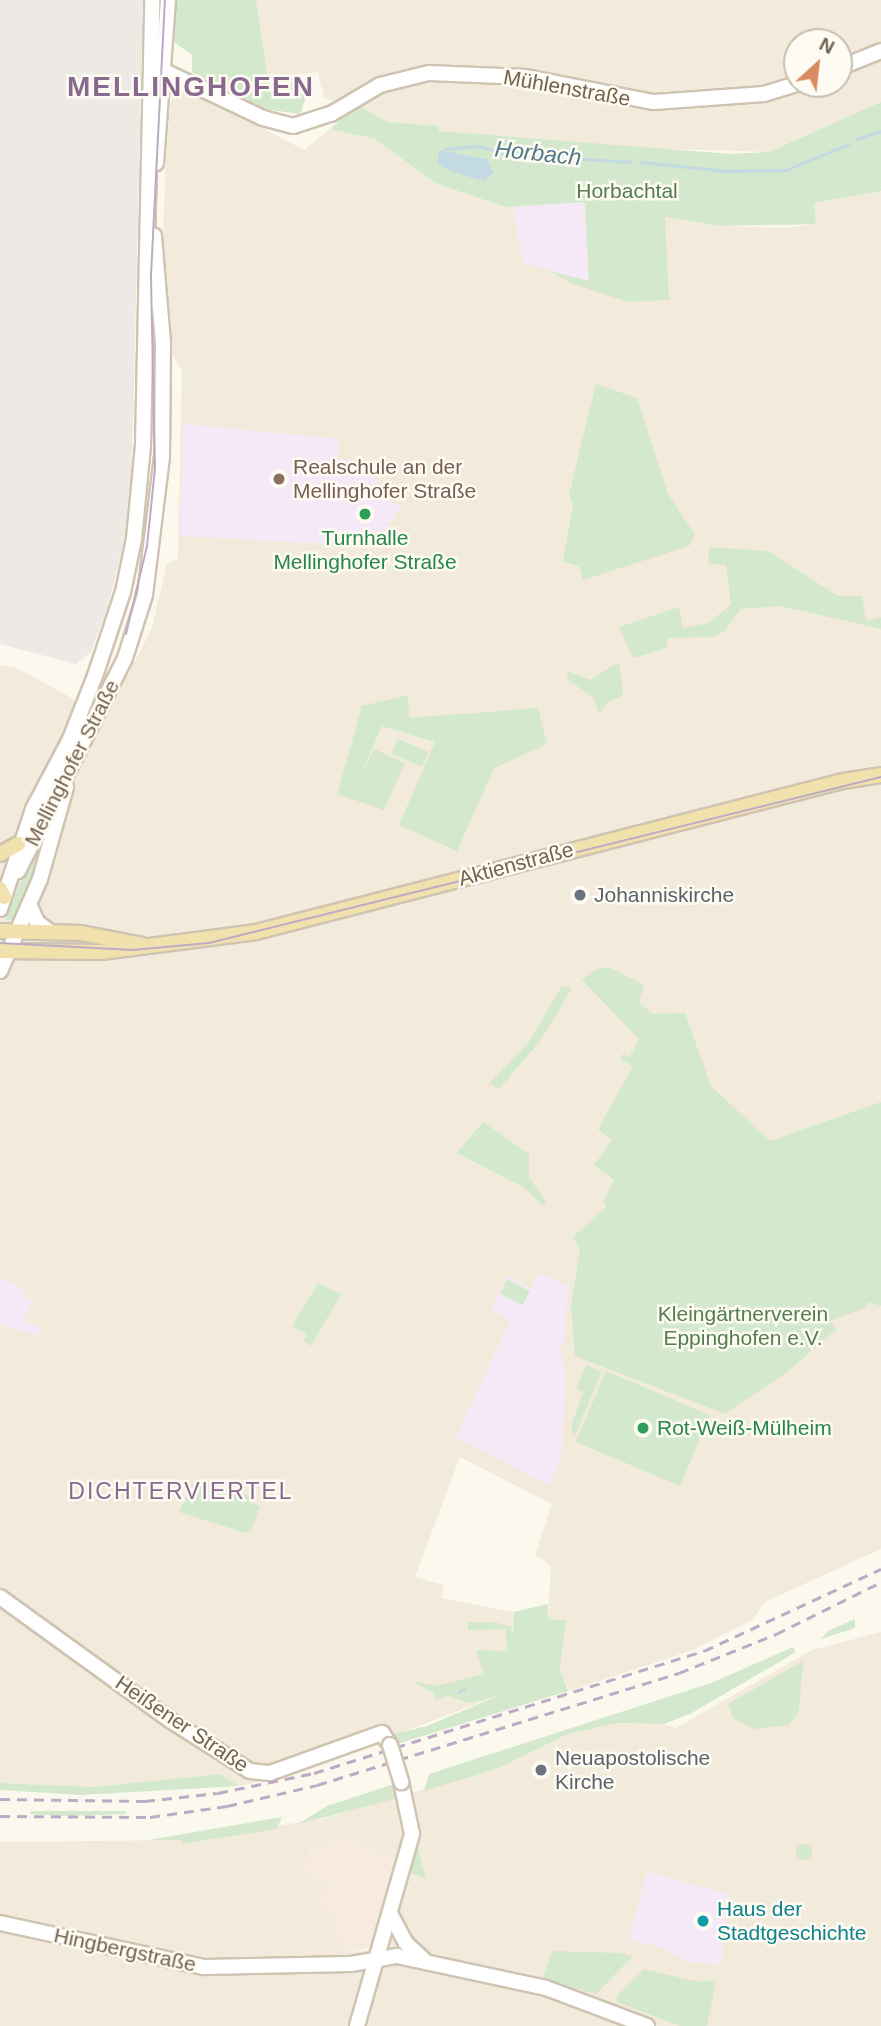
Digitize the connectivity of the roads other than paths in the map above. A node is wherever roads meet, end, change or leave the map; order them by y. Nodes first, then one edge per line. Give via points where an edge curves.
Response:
1 (152, 0) edge
2 (168, 0) edge
3 (881, 51) edge
4 (853, 62) edge
5 (156, 68) junction
6 (783, 88) edge
7 (151, 293) junction
8 (96, 673) junction
9 (111, 688) junction
10 (70, 769) junction
11 (881, 775) edge
12 (18, 844) junction
13 (0, 854) edge
14 (1, 898) edge
15 (30, 906) junction
16 (20, 930) junction
17 (0, 931) edge
18 (49, 931) junction
19 (150, 947) junction
20 (5, 951) edge
21 (0, 971) edge
22 (0, 1597) edge
23 (391, 1914) junction
24 (0, 1923) edge
25 (377, 1961) junction
26 (425, 1961) junction
27 (475, 1973) junction
28 (357, 2026) edge
29 (646, 2026) edge

1 - 5 street, Mellinghofer Straße
2 - 5 street, Mellinghofer Straße
3 - 4 street
5 - 6 street, Mühlenstraße via 263,118 293,126 331,114 380,85 429,74 526,77 654,102 764,94
5 - 7 street, Mellinghofer Straße
7 - 8 street, Mellinghofer Straße via 140,498 123,592
7 - 9 street, Mellinghofer Straße via 163,348 159,505 145,595
8 - 9 street
8 - 12 street, Mellinghofer Straße
9 - 10 street, Mellinghofer Straße
10 - 14 street, Mellinghofer Straße
10 - 15 street
11 - 19 main road, Aktienstraße via 256,932
12 - 13 main road
12 - 14 street, Mellinghofer Straße
15 - 16 street
15 - 18 street via 37,922
16 - 17 main road, Aktienstraße
16 - 18 main road, Aktienstraße
16 - 20 street
18 - 19 main road, Aktienstraße
19 - 20 main road, Aktienstraße via 83,953
20 - 21 street
22 - 23 street, Heißener Straße, bridge via 170,1720 250,1771 270,1773 386,1739 413,1826
23 - 25 street
23 - 26 street via 409,1947
24 - 25 street, Hingbergstraße via 204,1967
25 - 26 street, Hingbergstraße via 397,1956
25 - 27 street, Hingbergstraße
25 - 28 street
26 - 27 street, Hingbergstraße
27 - 29 street, Hingbergstraße via 546,1989

